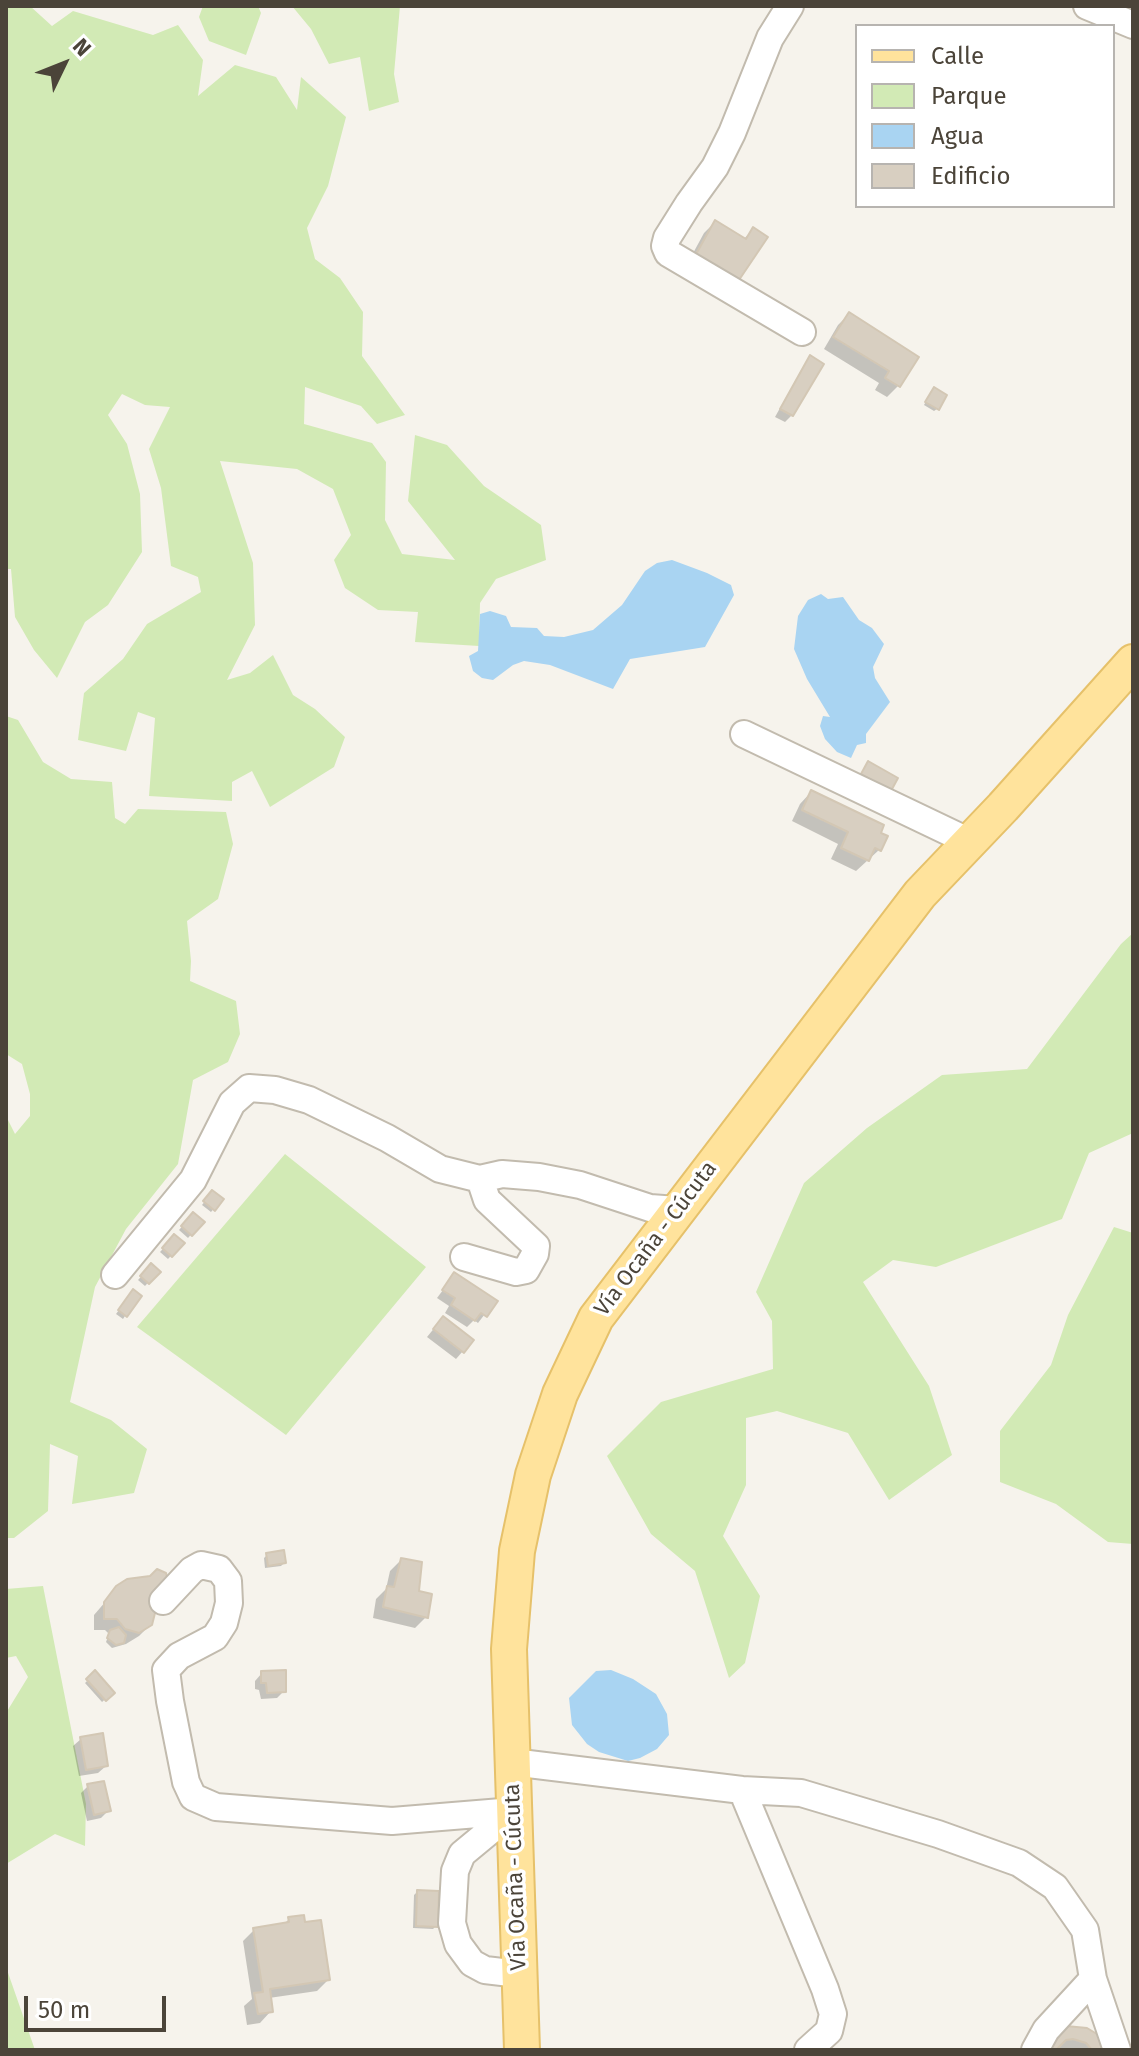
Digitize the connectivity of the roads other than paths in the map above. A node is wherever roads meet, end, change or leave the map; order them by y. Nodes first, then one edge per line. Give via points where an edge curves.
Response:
1 (790, 6) edge
2 (1087, 6) edge
3 (1133, 25) edge
4 (802, 332) dead end
5 (1133, 662) edge
6 (744, 734) dead end
7 (970, 842) junction
8 (480, 1179) junction
9 (677, 1210) junction
10 (464, 1257) dead end
11 (115, 1275) dead end
12 (163, 1601) dead end
13 (512, 1762) junction
14 (742, 1790) junction
15 (514, 1811) junction
16 (519, 1974) junction
17 (1093, 1979) junction
18 (522, 2050) edge
19 (808, 2050) edge
20 (1035, 2050) edge
21 (1117, 2050) edge

1 - 4 lane via 770,38 715,167 665,246 668,253
2 - 3 lane
5 - 7 main road, Vía Ocaña - Cúcuta
6 - 7 lane
7 - 9 main road, Vía Ocaña - Cúcuta via 920,894
8 - 9 lane via 502,1174 539,1177 650,1208
8 - 10 lane via 487,1200 536,1246 535,1254 526,1270 516,1272
8 - 11 lane via 440,1169 309,1100 249,1088 232,1103 193,1180
9 - 13 main road, Vía Ocaña - Cúcuta via 596,1318 560,1394 533,1475 517,1551 509,1649
12 - 15 lane via 201,1565 219,1569 228,1581 229,1603 215,1637 179,1656 166,1670 193,1797 216,1807 392,1821
13 - 14 lane
13 - 15 main road, Vía Ocaña - Cúcuta
14 - 17 lane via 801,1793 1019,1863 1055,1887 1074,1910 1085,1930
14 - 19 lane via 833,2014 829,2031
15 - 16 main road, Vía Ocaña - Cúcuta
15 - 16 lane via 462,1854 455,1871 452,1923 458,1944 472,1963
16 - 18 main road, Vía Ocaña - Cúcuta
17 - 20 lane via 1046,2030
17 - 21 lane

